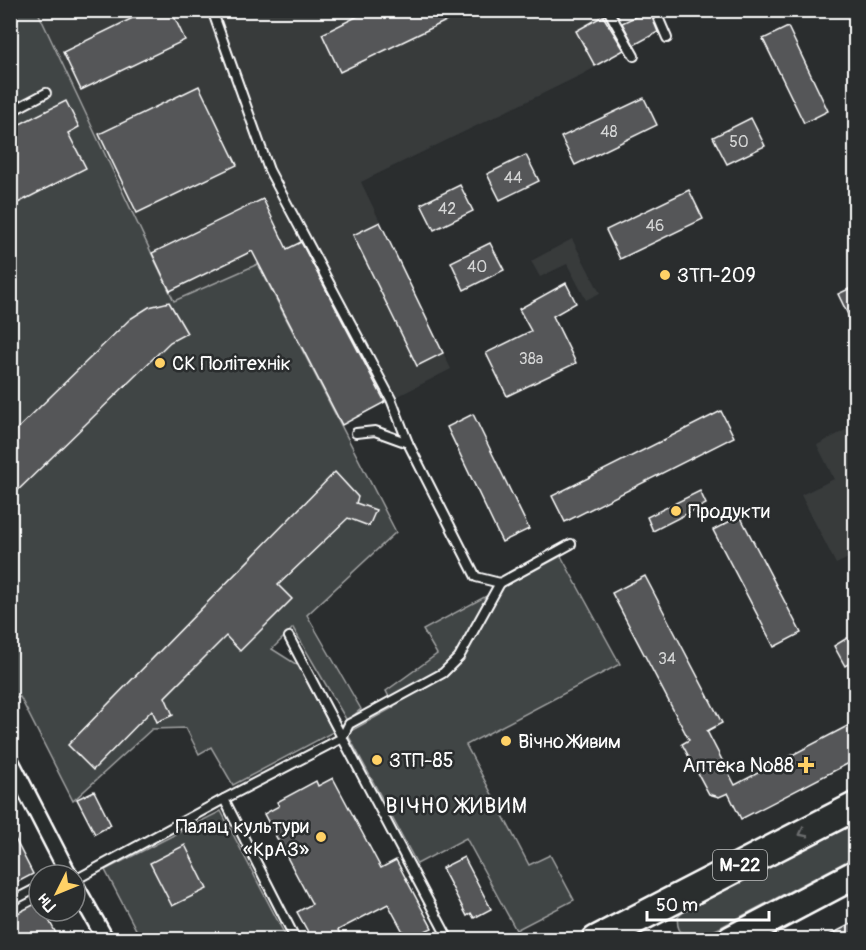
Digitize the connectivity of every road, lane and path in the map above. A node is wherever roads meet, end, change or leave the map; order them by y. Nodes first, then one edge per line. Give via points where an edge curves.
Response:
1 (212, 10) edge
2 (608, 10) edge
3 (655, 10) edge
4 (667, 38) dead end
5 (634, 56) dead end
6 (46, 93) dead end
7 (10, 112) edge
8 (357, 433) dead end
9 (408, 443) junction
10 (571, 544) dead end
11 (500, 582) junction
12 (289, 637) dead end
13 (342, 738) junction
14 (10, 760) edge
15 (224, 799) junction
16 (855, 806) edge
17 (62, 863) edge
18 (87, 866) edge
19 (855, 874) edge
20 (27, 893) edge
21 (10, 902) edge
22 (87, 906) edge
23 (628, 932) edge
24 (106, 939) edge
25 (296, 939) edge
26 (449, 939) edge
27 (596, 939) edge
28 (731, 939) edge

1 - 9 lane via 269,170 391,399
2 - 5 lane
3 - 4 lane
6 - 7 lane
8 - 9 lane via 375,431
9 - 11 lane via 476,577
10 - 11 lane
11 - 13 lane via 459,657 444,673 349,724
12 - 13 lane
13 - 15 lane
13 - 26 lane
14 - 17 street
15 - 18 lane
15 - 25 lane
16 -> 23 highway, М-22
19 - 28 highway
20 - 21 lane
22 - 24 street
23 - 27 highway, М-22

